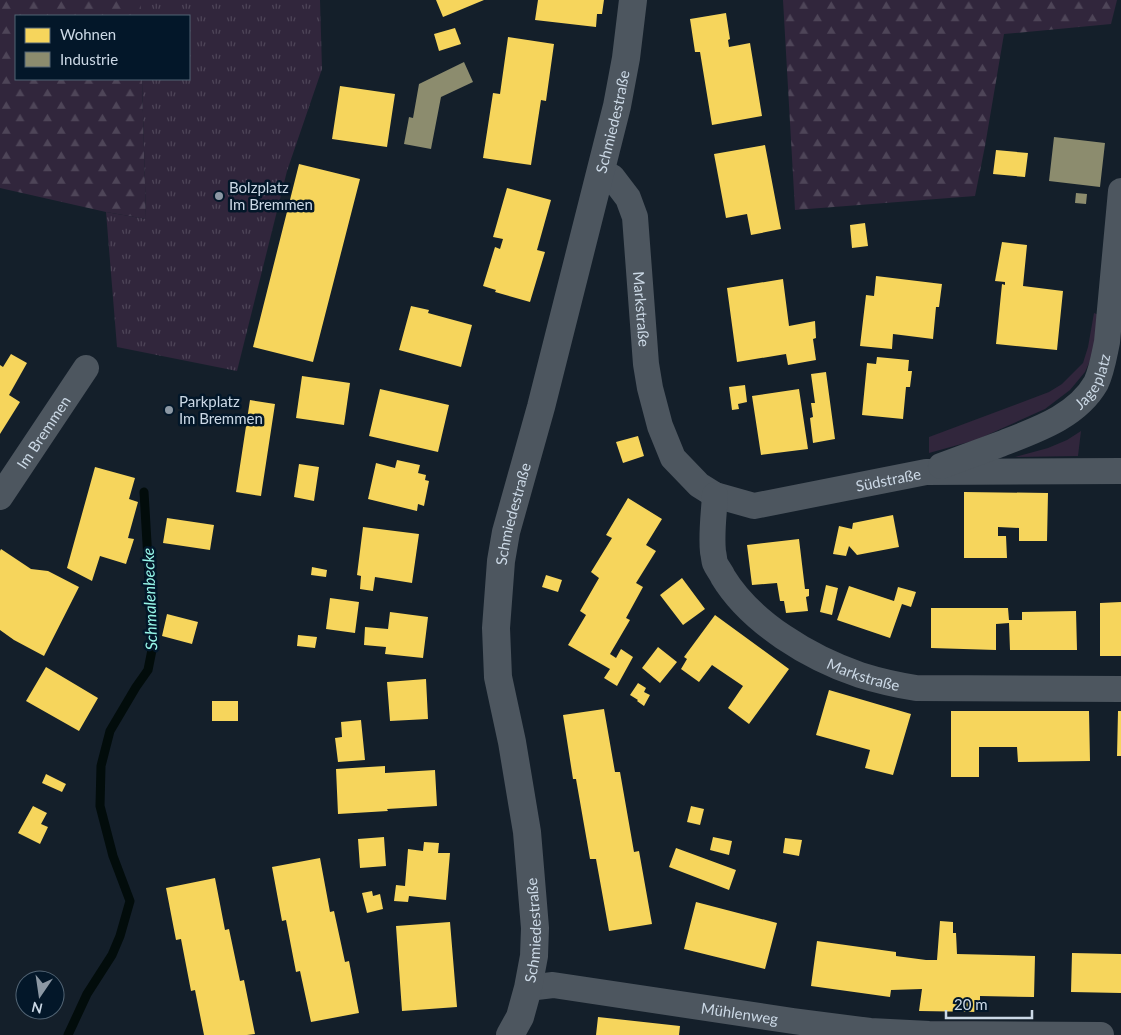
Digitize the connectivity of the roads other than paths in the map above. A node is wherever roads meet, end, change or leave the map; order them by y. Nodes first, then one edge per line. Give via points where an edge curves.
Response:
1 (633, 0) edge
2 (600, 172) junction
3 (1121, 192) edge
4 (86, 368) dead end
5 (673, 458) joint
6 (1121, 471) edge
7 (926, 472) junction
8 (715, 495) junction
9 (0, 497) edge
10 (1121, 689) edge
11 (528, 988) junction
12 (510, 1035) edge
13 (1101, 1035) edge

1 - 2 main road, Schmiedestraße via 617,106
2 - 5 street, Markstraße via 612,177 628,198 635,217 646,364 660,426
2 - 11 main road, Schmiedestraße via 506,532 498,591 498,677 526,832 535,928
3 - 7 street, Jageplatz via 1107,342 1103,364 1090,392 1078,405 1049,424
4 - 9 street, Im Bremmen
5 - 8 street, Südstraße via 699,485
6 - 7 street, Südstraße
7 - 8 street, Südstraße via 754,506
8 - 10 street, Markstraße via 712,538 715,563 731,590 768,626 825,661 858,674 916,688
11 - 12 main road, Schmiedestraße via 520,1017
11 - 13 street, Mühlenweg via 553,985 870,1031

